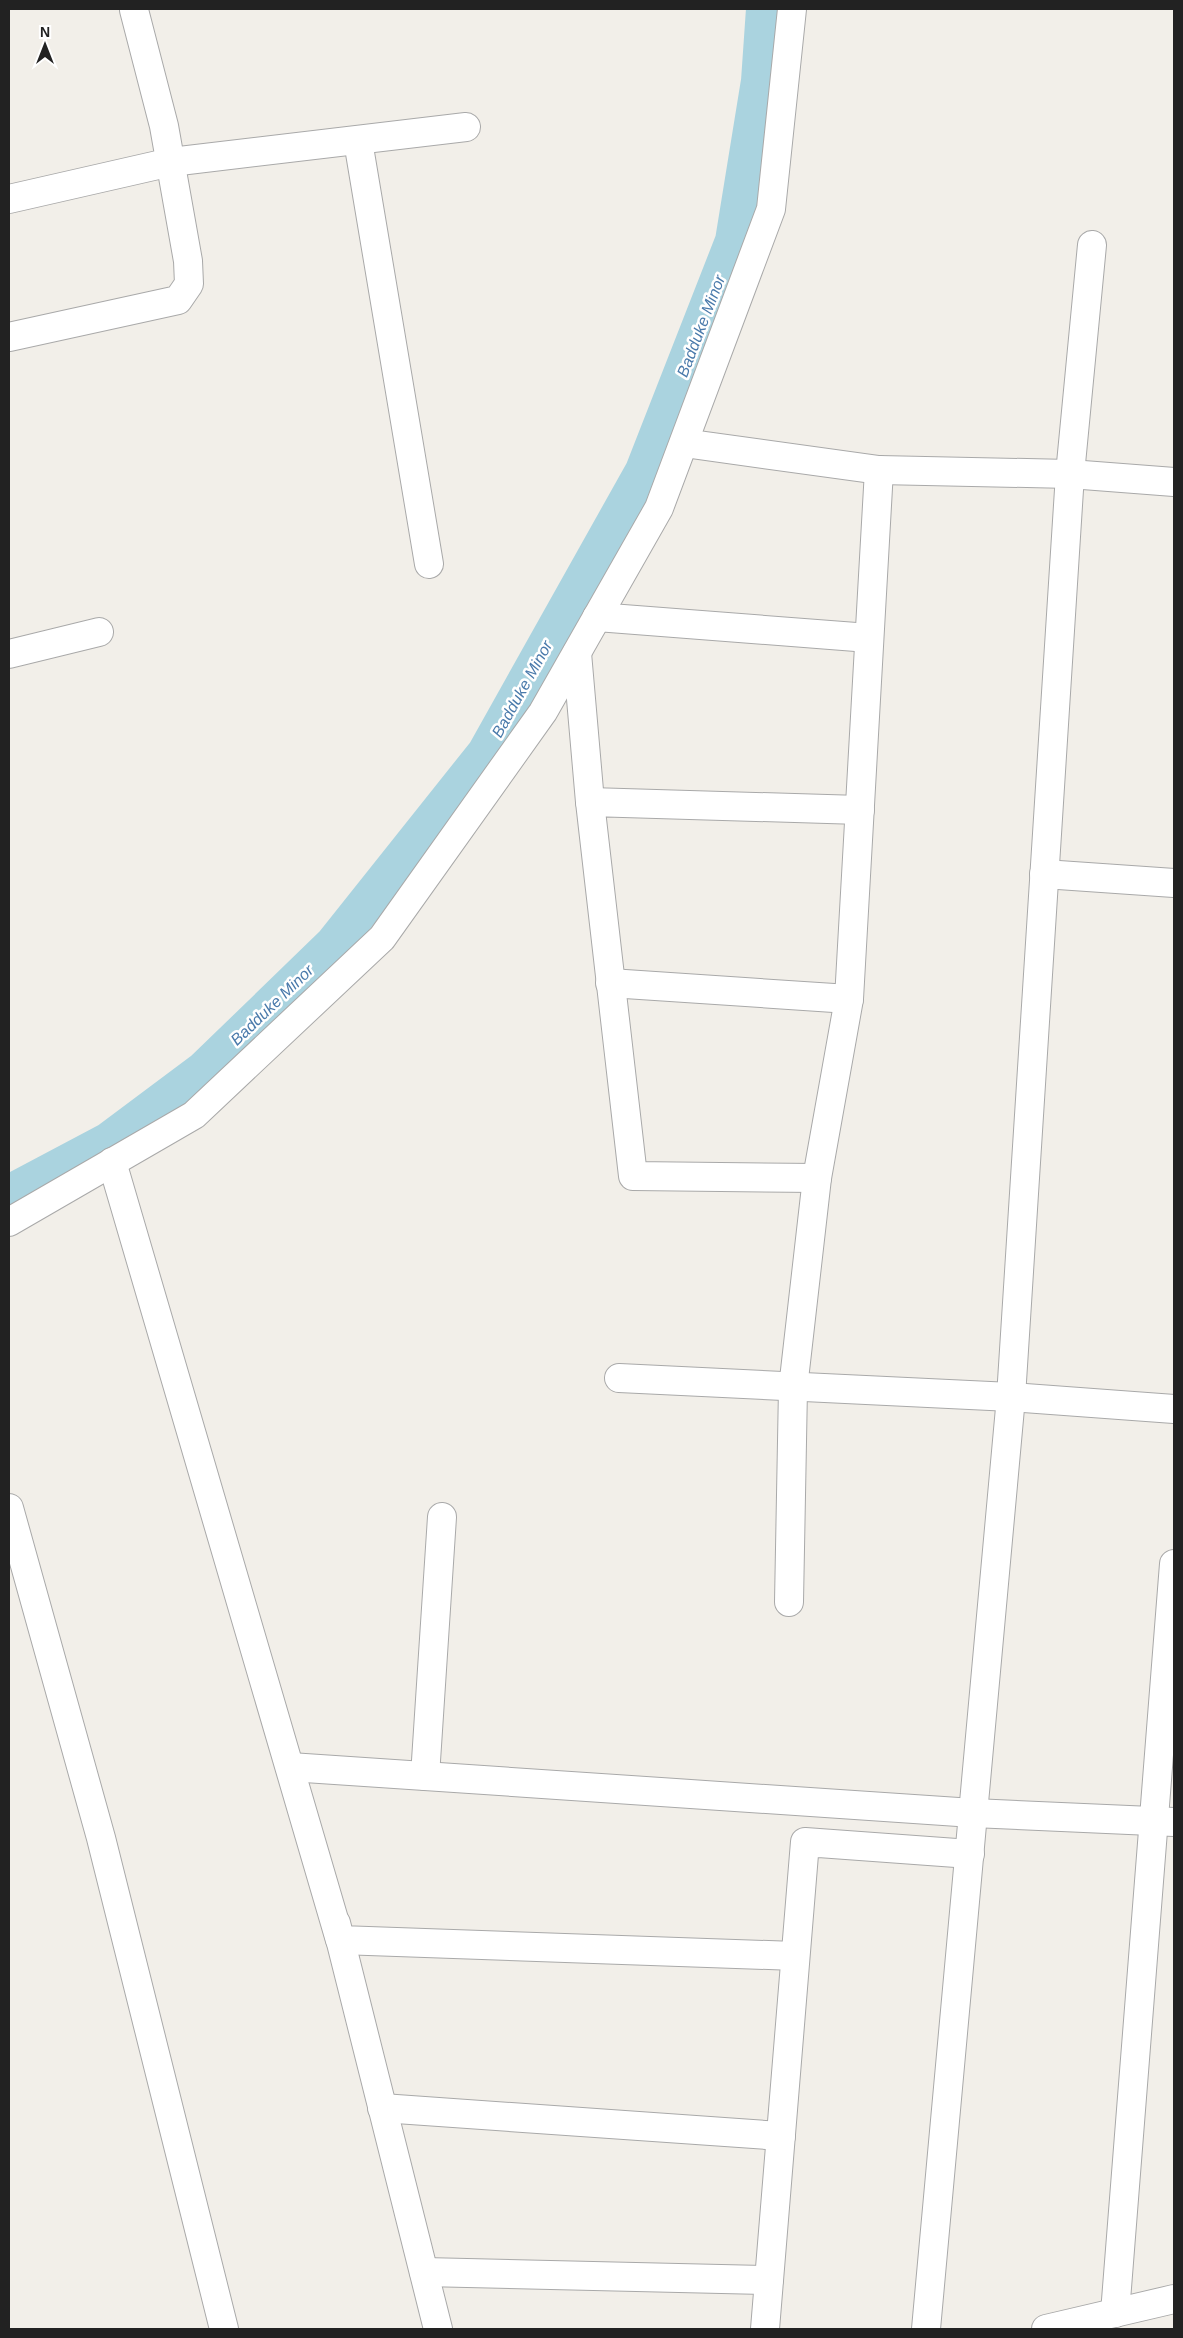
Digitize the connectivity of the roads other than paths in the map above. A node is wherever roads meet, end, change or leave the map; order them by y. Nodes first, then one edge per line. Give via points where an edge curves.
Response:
1 (792, 9) edge
2 (134, 10) edge
3 (466, 127) dead end
4 (358, 141) junction
5 (171, 162) junction
6 (9, 199) edge
7 (1092, 246) dead end
8 (9, 337) edge
9 (684, 443) junction
10 (879, 470) junction
11 (1070, 474) junction
12 (1174, 482) edge
13 (429, 564) dead end
14 (597, 617) junction
15 (99, 632) dead end
16 (869, 638) junction
17 (577, 653) junction
18 (9, 654) edge
19 (590, 802) junction
20 (860, 810) junction
21 (1044, 874) junction
22 (1174, 884) edge
23 (610, 984) junction
24 (849, 998) junction
25 (112, 1162) junction
26 (817, 1178) junction
27 (9, 1222) edge
28 (619, 1378) dead end
29 (793, 1388) junction
30 (1012, 1397) junction
31 (1174, 1409) edge
32 (9, 1508) edge
33 (442, 1517) dead end
34 (1174, 1564) edge
35 (789, 1602) dead end
36 (290, 1767) junction
37 (425, 1776) junction
38 (973, 1813) junction
39 (1165, 1822) edge
40 (970, 1854) junction
41 (336, 1923) junction
42 (795, 1956) junction
43 (382, 2108) junction
44 (781, 2136) junction
45 (424, 2272) junction
46 (769, 2280) junction
47 (1174, 2299) edge
48 (1115, 2313) junction
49 (224, 2329) edge
50 (438, 2329) edge
51 (765, 2329) edge
52 (926, 2329) edge
53 (1046, 2329) edge

1 - 9 street via 771,209
2 - 5 street
3 - 4 street
4 - 5 street
4 - 13 street
5 - 6 street
5 - 8 street via 188,260 189,284 178,300
7 - 11 street
9 - 10 street
9 - 14 street via 660,508
10 - 11 street
10 - 16 street
11 - 12 street
11 - 21 street
14 - 16 street
14 - 17 street
15 - 18 street
16 - 20 street
17 - 19 street
17 - 25 street via 543,712 382,938 194,1115
19 - 20 street
19 - 23 street
20 - 24 street
21 - 22 street
21 - 30 street
23 - 24 street
23 - 26 street via 633,1176
24 - 26 street
25 - 27 street
25 - 36 street
26 - 29 street
28 - 29 street
29 - 30 street
29 - 35 street
30 - 31 street
30 - 38 street
32 - 49 street via 101,1838
33 - 37 street
34 - 39 street
36 - 37 street
36 - 41 street
37 - 38 street
38 - 39 street
38 - 40 street
39 - 48 street
40 - 42 street via 805,1842
40 - 52 street
41 - 42 street via 340,1940
41 - 43 street
42 - 44 street
43 - 44 street
43 - 45 street
44 - 46 street
45 - 46 street
45 - 50 street
46 - 51 street
47 - 48 street
48 - 53 street

